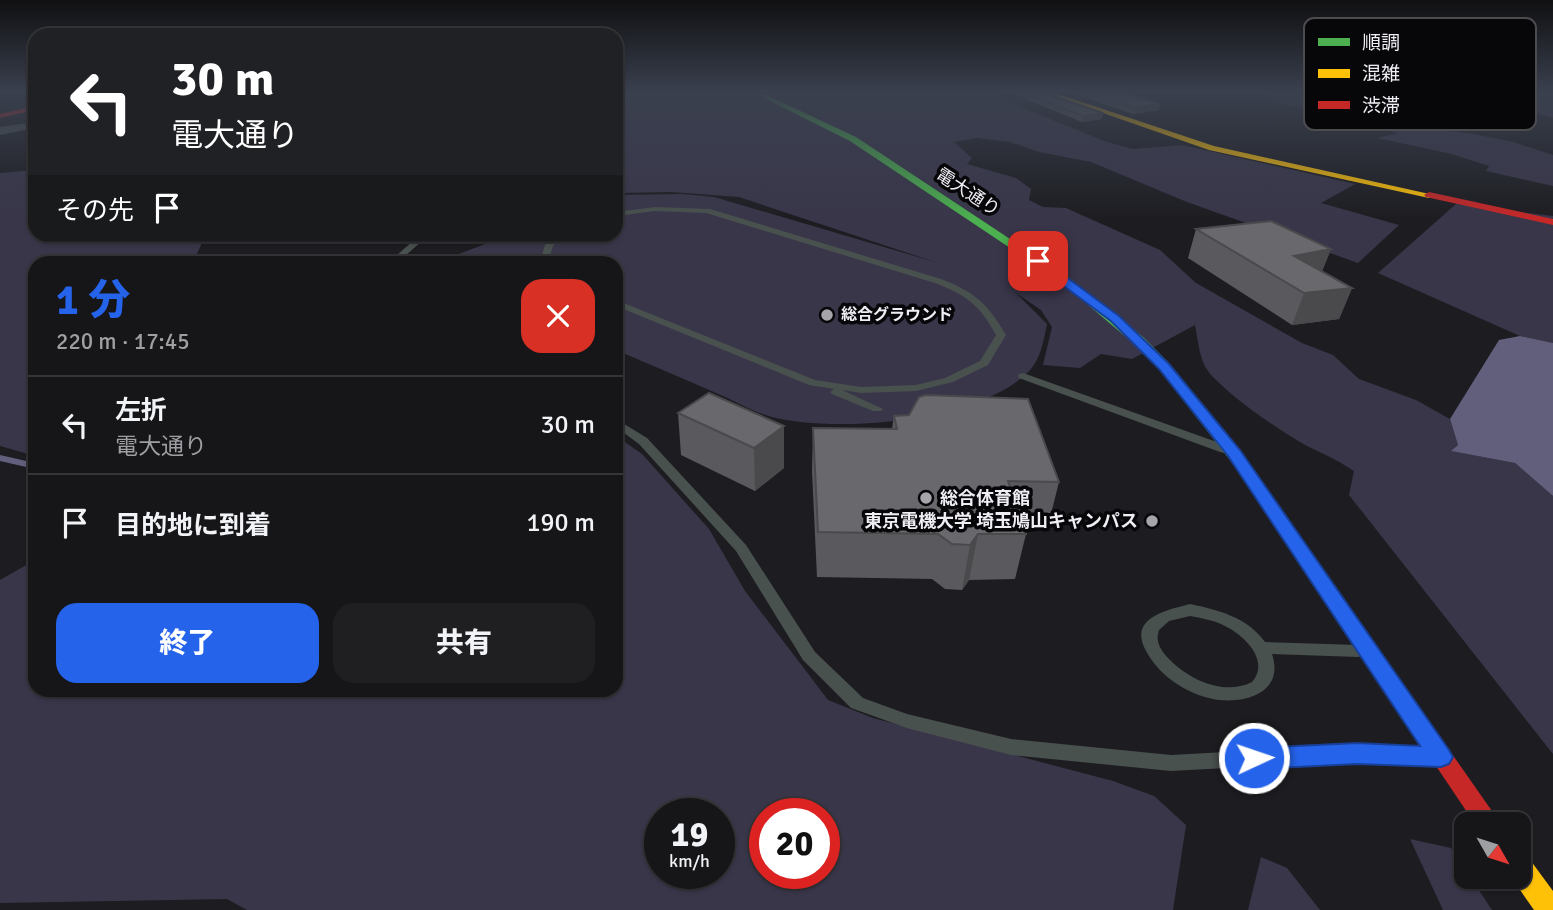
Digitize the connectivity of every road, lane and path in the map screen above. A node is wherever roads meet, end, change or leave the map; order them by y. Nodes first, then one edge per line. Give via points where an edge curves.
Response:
1 (844, 134) edge
2 (1172, 134) edge
3 (623, 214) edge
4 (1553, 222) edge
5 (417, 242) edge
6 (400, 256) edge
7 (623, 306) edge
8 (1023, 376) dead end
9 (813, 383) junction
10 (877, 409) dead end
11 (623, 427) edge
12 (1234, 453) junction
13 (1261, 648) junction
14 (1370, 651) junction
15 (1441, 757) junction
16 (1480, 812) edge
17 (1531, 883) edge
18 (1550, 910) edge

1 - 12 street, 電大通り via 1115,318 1164,366
2 - 4 street via 1212,148
3 - 9 lane via 655,209 707,211 938,281 962,289 986,307 1001,335 984,363 949,380 916,388 861,390
5 - 6 lane
7 - 9 lane
8 - 12 lane
9 - 10 lane
11 - 15 lane via 643,441 741,548 809,656 857,703 907,721 1011,747 1171,763 1357,753
12 - 14 street, 電大通り
13 - 13 lane via 1267,663 1259,687 1244,694 1205,691 1166,669 1154,654 1151,627 1173,612 1212,614 1231,622
13 - 14 lane
14 - 15 street, 電大通り
15 - 16 street, 電大通り
17 - 18 street

